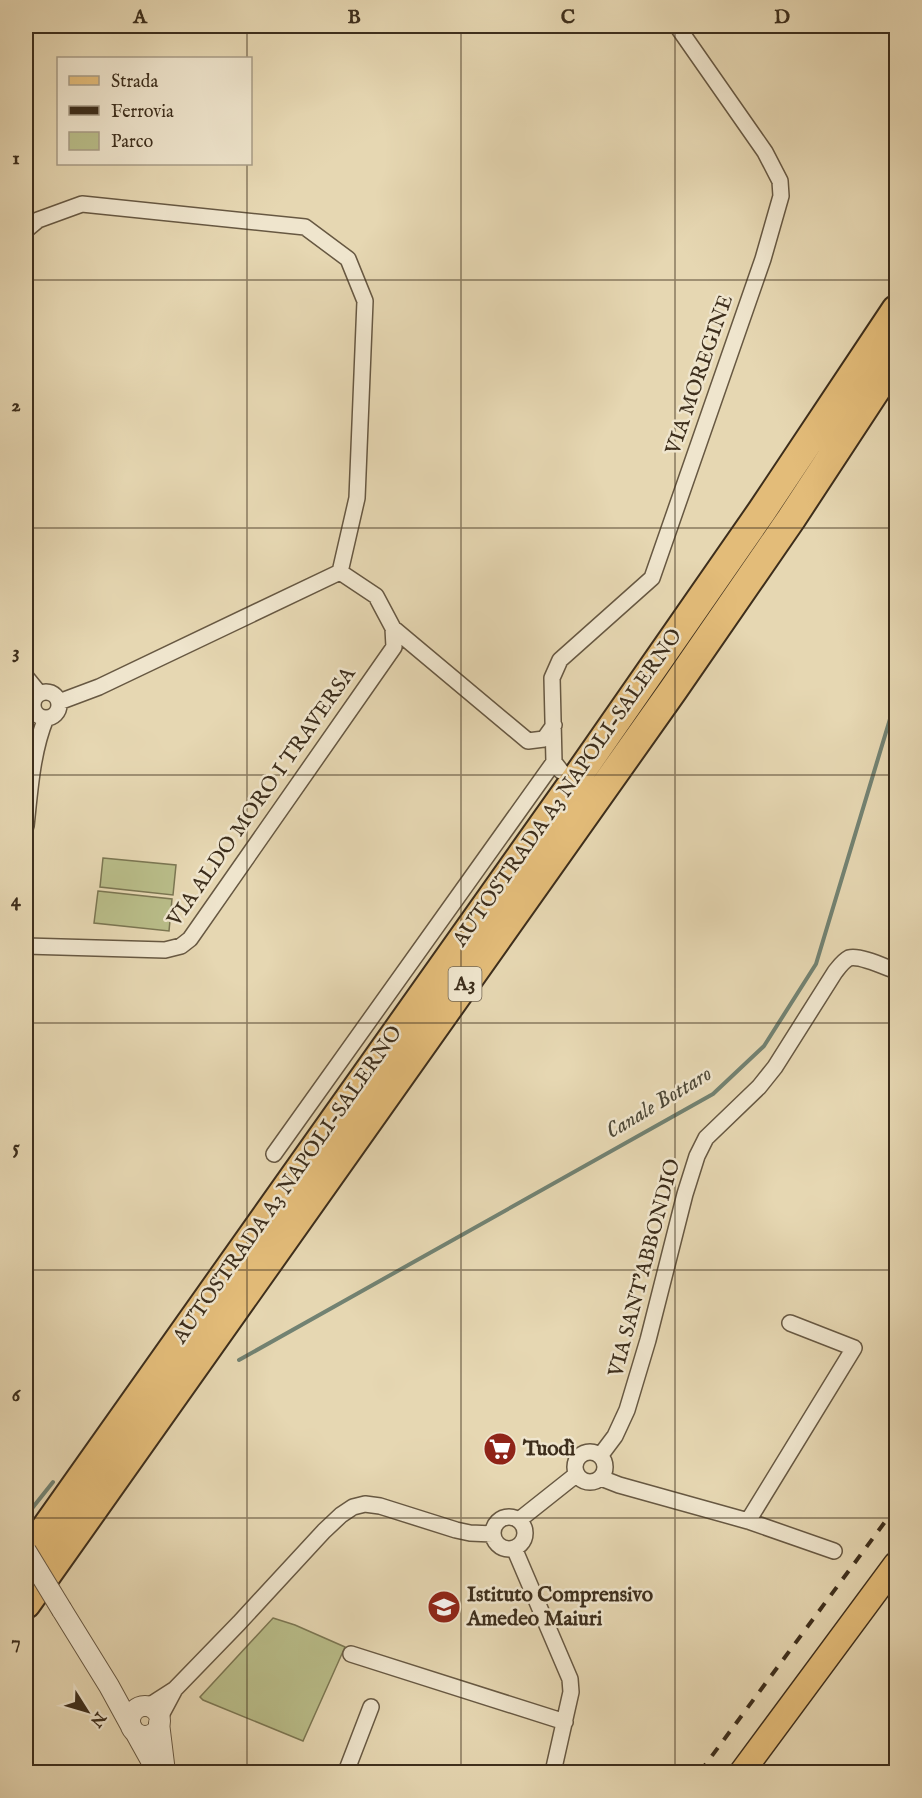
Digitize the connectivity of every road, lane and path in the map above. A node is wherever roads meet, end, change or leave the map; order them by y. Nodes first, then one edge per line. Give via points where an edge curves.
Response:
1 (677, 26) edge
2 (26, 230) edge
3 (897, 310) edge
4 (897, 359) edge
5 (340, 572) junction
6 (393, 628) junction
7 (26, 677) edge
8 (39, 693) junction
9 (59, 702) junction
10 (46, 718) junction
11 (554, 725) junction
12 (26, 826) edge
13 (26, 946) edge
14 (897, 971) edge
15 (273, 1154) dead end
16 (790, 1323) dead end
17 (600, 1456) junction
18 (577, 1474) junction
19 (601, 1478) junction
20 (519, 1520) junction
21 (748, 1521) junction
22 (493, 1534) junction
23 (514, 1548) junction
24 (26, 1551) edge
25 (834, 1551) dead end
26 (26, 1556) edge
27 (897, 1564) edge
28 (26, 1604) edge
29 (351, 1654) dead end
30 (109, 1686) junction
31 (371, 1707) dead end
32 (152, 1714) junction
33 (565, 1722) junction
34 (133, 1730) junction
35 (163, 1773) edge
36 (346, 1773) edge
37 (554, 1773) edge
38 (742, 1773) edge

1 - 11 street, VIA MOREGINE via 765,152 780,181 781,196 763,259 652,578 560,660 552,678
2 - 5 street via 38,220 82,204 305,227 348,259 365,301 357,498
3 - 26 highway, AUTOSTRADA A3 NAPOLI-SALERNO / A3 via 587,764
4 - 28 highway, AUTOSTRADA A3 NAPOLI-SALERNO / A3 via 673,690
5 - 6 street via 376,597
5 - 9 street via 99,687
6 - 11 street via 528,741 544,739
6 - 13 street, VIA ALDO MORO I TRAVERSA via 394,647 182,946 165,950
7 - 8 street
8 - 9 street via 52,692
8 - 10 street via 33,706 39,716
9 - 10 street via 55,715
10 - 12 street via 32,775
11 - 15 street, VIA MOREGINE via 558,766
14 - 17 street, VIA SANT'ABBONDIO via 859,958 843,962 775,1067 706,1138 685,1194 627,1410
16 - 21 street via 854,1348
17 - 18 street via 591,1452 581,1456 576,1464
17 - 19 street via 605,1464
18 - 19 street via 588,1482
18 - 20 street
19 - 21 street
20 - 22 street via 504,1517
20 - 23 street via 525,1533
21 - 25 street
22 - 23 street via 500,1546
22 - 32 street via 456,1530 380,1506 353,1507 324,1531
23 - 33 street via 570,1679
24 - 30 street, bridge
27 - 38 main road
29 - 33 street
30 - 32 street
30 - 34 street
31 - 36 street
32 - 34 street via 139,1708 132,1714
32 - 35 street
33 - 37 street
34 - 35 street

